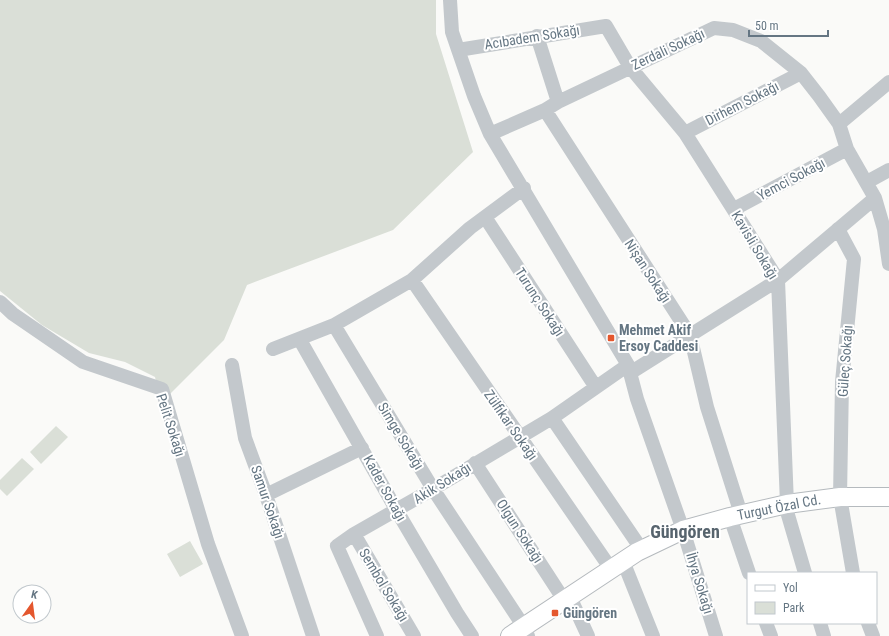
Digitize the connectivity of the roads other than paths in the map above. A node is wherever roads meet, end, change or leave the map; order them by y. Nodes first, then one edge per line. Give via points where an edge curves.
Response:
1 (450, 0) edge
2 (606, 26) joint
3 (537, 36) junction
4 (458, 50) junction
5 (630, 68) junction
6 (801, 73) junction
7 (889, 82) edge
8 (558, 102) junction
9 (544, 110) junction
10 (839, 124) junction
11 (684, 133) junction
12 (490, 134) junction
13 (847, 148) junction
14 (889, 170) edge
15 (867, 182) junction
16 (524, 188) junction
17 (875, 198) junction
18 (734, 209) junction
19 (485, 217) junction
20 (838, 229) junction
21 (889, 264) edge
22 (412, 280) junction
23 (778, 280) junction
24 (0, 302) edge
25 (334, 325) junction
26 (690, 336) junction
27 (300, 340) junction
28 (273, 349) dead end
29 (232, 365) dead end
30 (629, 369) junction
31 (595, 386) junction
32 (552, 418) junction
33 (519, 436) junction
34 (362, 448) junction
35 (475, 463) junction
36 (433, 489) junction
37 (266, 495) junction
38 (840, 497) junction
39 (889, 497) edge
40 (786, 504) junction
41 (396, 511) junction
42 (736, 515) junction
43 (683, 530) junction
44 (354, 534) junction
45 (642, 550) junction
46 (617, 565) junction
47 (750, 572) edge
48 (805, 572) edge
49 (854, 572) edge
50 (567, 598) junction
51 (766, 624) edge
52 (820, 624) edge
53 (868, 624) edge
54 (521, 633) edge
55 (242, 636) edge
56 (313, 636) edge
57 (377, 636) edge
58 (414, 636) edge
59 (472, 636) edge
60 (588, 636) edge
61 (653, 636) edge
62 (716, 636) edge
63 (771, 636) edge
64 (824, 636) edge
65 (873, 636) edge

1 - 4 street via 452,32
2 - 3 street, Acıbadem Sokağı
2 - 5 street, Kavisli Sokağı
3 - 4 street, Acıbadem Sokağı
3 - 8 street
4 - 12 street
5 - 6 street, Zerdali Sokağı via 714,28 733,30 761,41
5 - 8 street, Zerdali Sokağı
5 - 11 street, Kavisli Sokağı
6 - 10 street, Zerdali Sokağı
6 - 11 street, Dirhem Sokağı
7 - 10 street
8 - 9 street, Zerdali Sokağı
9 - 12 street, Zerdali Sokağı
9 - 26 street, Nişan Sokağı
10 - 13 street, Zerdali Sokağı
11 - 18 street, Kavisli Sokağı
12 - 16 street
13 - 15 street, Zerdali Sokağı
13 - 18 street, Yemci Sokağı
14 - 15 street
15 - 17 street, Zerdali Sokağı
16 - 19 street
16 - 30 street
17 - 20 street, Akik Sokağı
17 - 21 street, Zerdali Sokağı via 884,230
18 - 23 street, Kavisli Sokağı
19 - 22 street
19 - 31 street, Turunç Sokağı
20 - 23 street, Akik Sokağı
20 - 38 street, Güleç Sokağı via 854,259 842,382
22 - 25 street
22 - 33 street, Zülfikar Sokağı
23 - 26 street, Akik Sokağı
23 - 40 street, Kavisli Sokağı
24 - 55 street, Pelit Sokağı via 13,314 83,362 162,389 208,544
25 - 27 street
25 - 36 street, Simge Sokağı
26 - 30 street, Akik Sokağı
26 - 42 street, Nişan Sokağı
27 - 28 street
27 - 34 street, Kader Sokağı
29 - 37 street, Samur Sokağı via 245,438
30 - 31 street, Akik Sokağı
30 - 43 street
31 - 32 street, Akik Sokağı
32 - 33 street, Akik Sokağı
32 - 45 street
33 - 35 street, Akik Sokağı
33 - 46 street, Zülfikar Sokağı
34 - 37 street
34 - 41 street, Kader Sokağı
35 - 36 street, Akik Sokağı
35 - 50 street, Olgun Sokağı
36 - 41 street, Akik Sokağı
36 - 54 street, Simge Sokağı
37 - 56 street, Samur Sokağı
38 - 39 main road, Turgut Özal Cd.
38 - 40 main road, Turgut Özal Cd.
38 - 49 street, Güleç Sokağı
40 - 42 main road, Turgut Özal Cd.
40 - 48 street, Kavisli Sokağı
41 - 44 street, Akik Sokağı
41 - 59 street, Kader Sokağı
42 - 43 main road, Turgut Özal Cd.
42 - 47 street, Nişan Sokağı
43 - 45 main road, Turgut Özal Cd.
43 - 62 street, İhya Sokağı
44 - 57 street, Akik Sokağı via 337,546
44 - 58 street, Sembol Sokağı
45 - 46 main road, Turgut Özal Cd.
46 - 50 main road, Turgut Özal Cd.
46 - 61 street, Zülfikar Sokağı
50 - 54 main road, Turgut Özal Cd.
50 - 60 street, Olgun Sokağı
51 - 63 street
52 - 64 street
53 - 65 street

